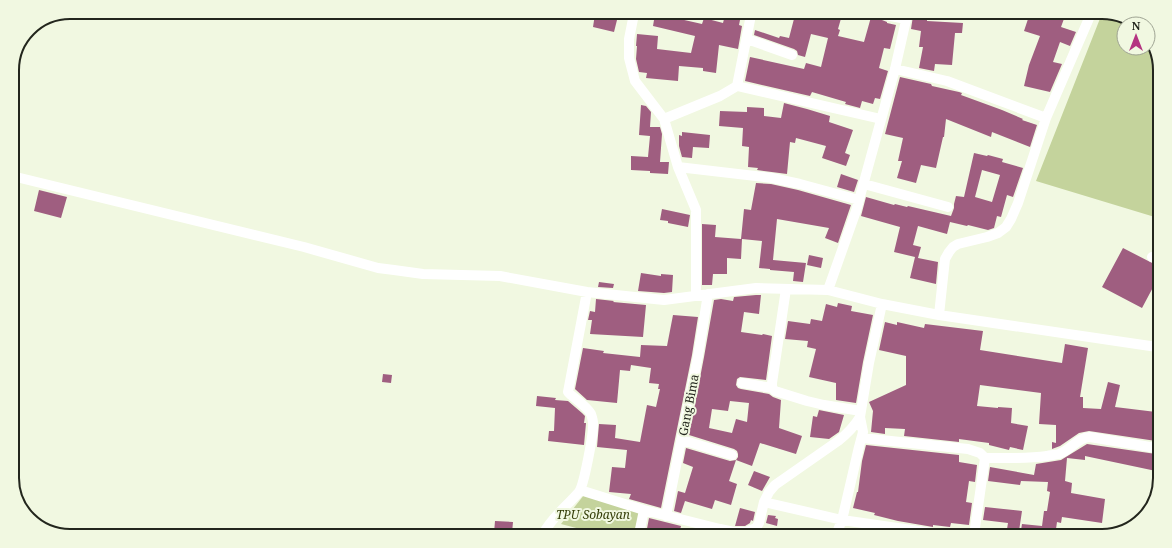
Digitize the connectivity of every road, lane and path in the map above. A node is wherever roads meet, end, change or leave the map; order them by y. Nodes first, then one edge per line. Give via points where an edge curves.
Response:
1 (633, 19) edge
2 (750, 19) edge
3 (906, 19) edge
4 (1089, 19) edge
5 (747, 39) junction
6 (792, 55) dead end
7 (895, 69) junction
8 (737, 86) junction
9 (1046, 118) junction
10 (881, 119) junction
11 (664, 120) junction
12 (678, 167) junction
13 (19, 178) edge
14 (864, 184) junction
15 (859, 200) junction
16 (948, 207) dead end
17 (786, 289) junction
18 (828, 290) junction
19 (587, 292) junction
20 (708, 294) junction
21 (696, 296) junction
22 (882, 304) junction
23 (939, 315) junction
24 (1153, 346) edge
25 (742, 383) dead end
26 (772, 388) junction
27 (861, 416) junction
28 (863, 435) junction
29 (682, 440) junction
30 (1153, 447) edge
31 (732, 455) dead end
32 (985, 458) junction
33 (580, 490) junction
34 (764, 502) junction
35 (644, 510) junction
36 (666, 516) junction
37 (842, 520) junction
38 (546, 529) edge
39 (640, 529) edge
40 (721, 529) edge
41 (757, 529) edge
42 (838, 529) edge
43 (904, 529) edge
44 (975, 529) edge

1 - 11 street via 628,58 635,81
2 - 5 street
3 - 7 street
4 - 9 street
5 - 6 street
5 - 8 street
7 - 9 street via 948,81
7 - 10 street
8 - 10 street
8 - 11 street
9 - 23 street via 1018,203 1006,227 987,237 958,244 945,259
10 - 14 street
11 - 12 street
12 - 15 street via 772,178
12 - 21 street via 696,210
13 - 19 street via 304,247 378,268 423,274 500,276
14 - 15 street
14 - 16 street
15 - 18 street
17 - 18 street
17 - 20 street via 756,288
17 - 26 street
18 - 22 street
19 - 21 street via 664,300
19 - 33 street via 568,389 570,395 589,412 593,423 588,461
20 - 21 street
20 - 29 street, Gang Bima
22 - 23 street
22 - 27 street
23 - 24 street
25 - 26 street
26 - 27 street
27 - 28 street
27 - 34 street via 852,429 838,441 775,485
28 - 32 street via 968,449 980,453
28 - 37 street
29 - 31 street
29 - 36 street, Gang Bima
30 - 32 street via 1090,436 1080,439 1059,454 1018,459
32 - 44 street
33 - 35 street
33 - 38 street
34 - 37 street
34 - 41 street
35 - 36 street
35 - 39 street
36 - 40 street
37 - 42 street
37 - 43 street

